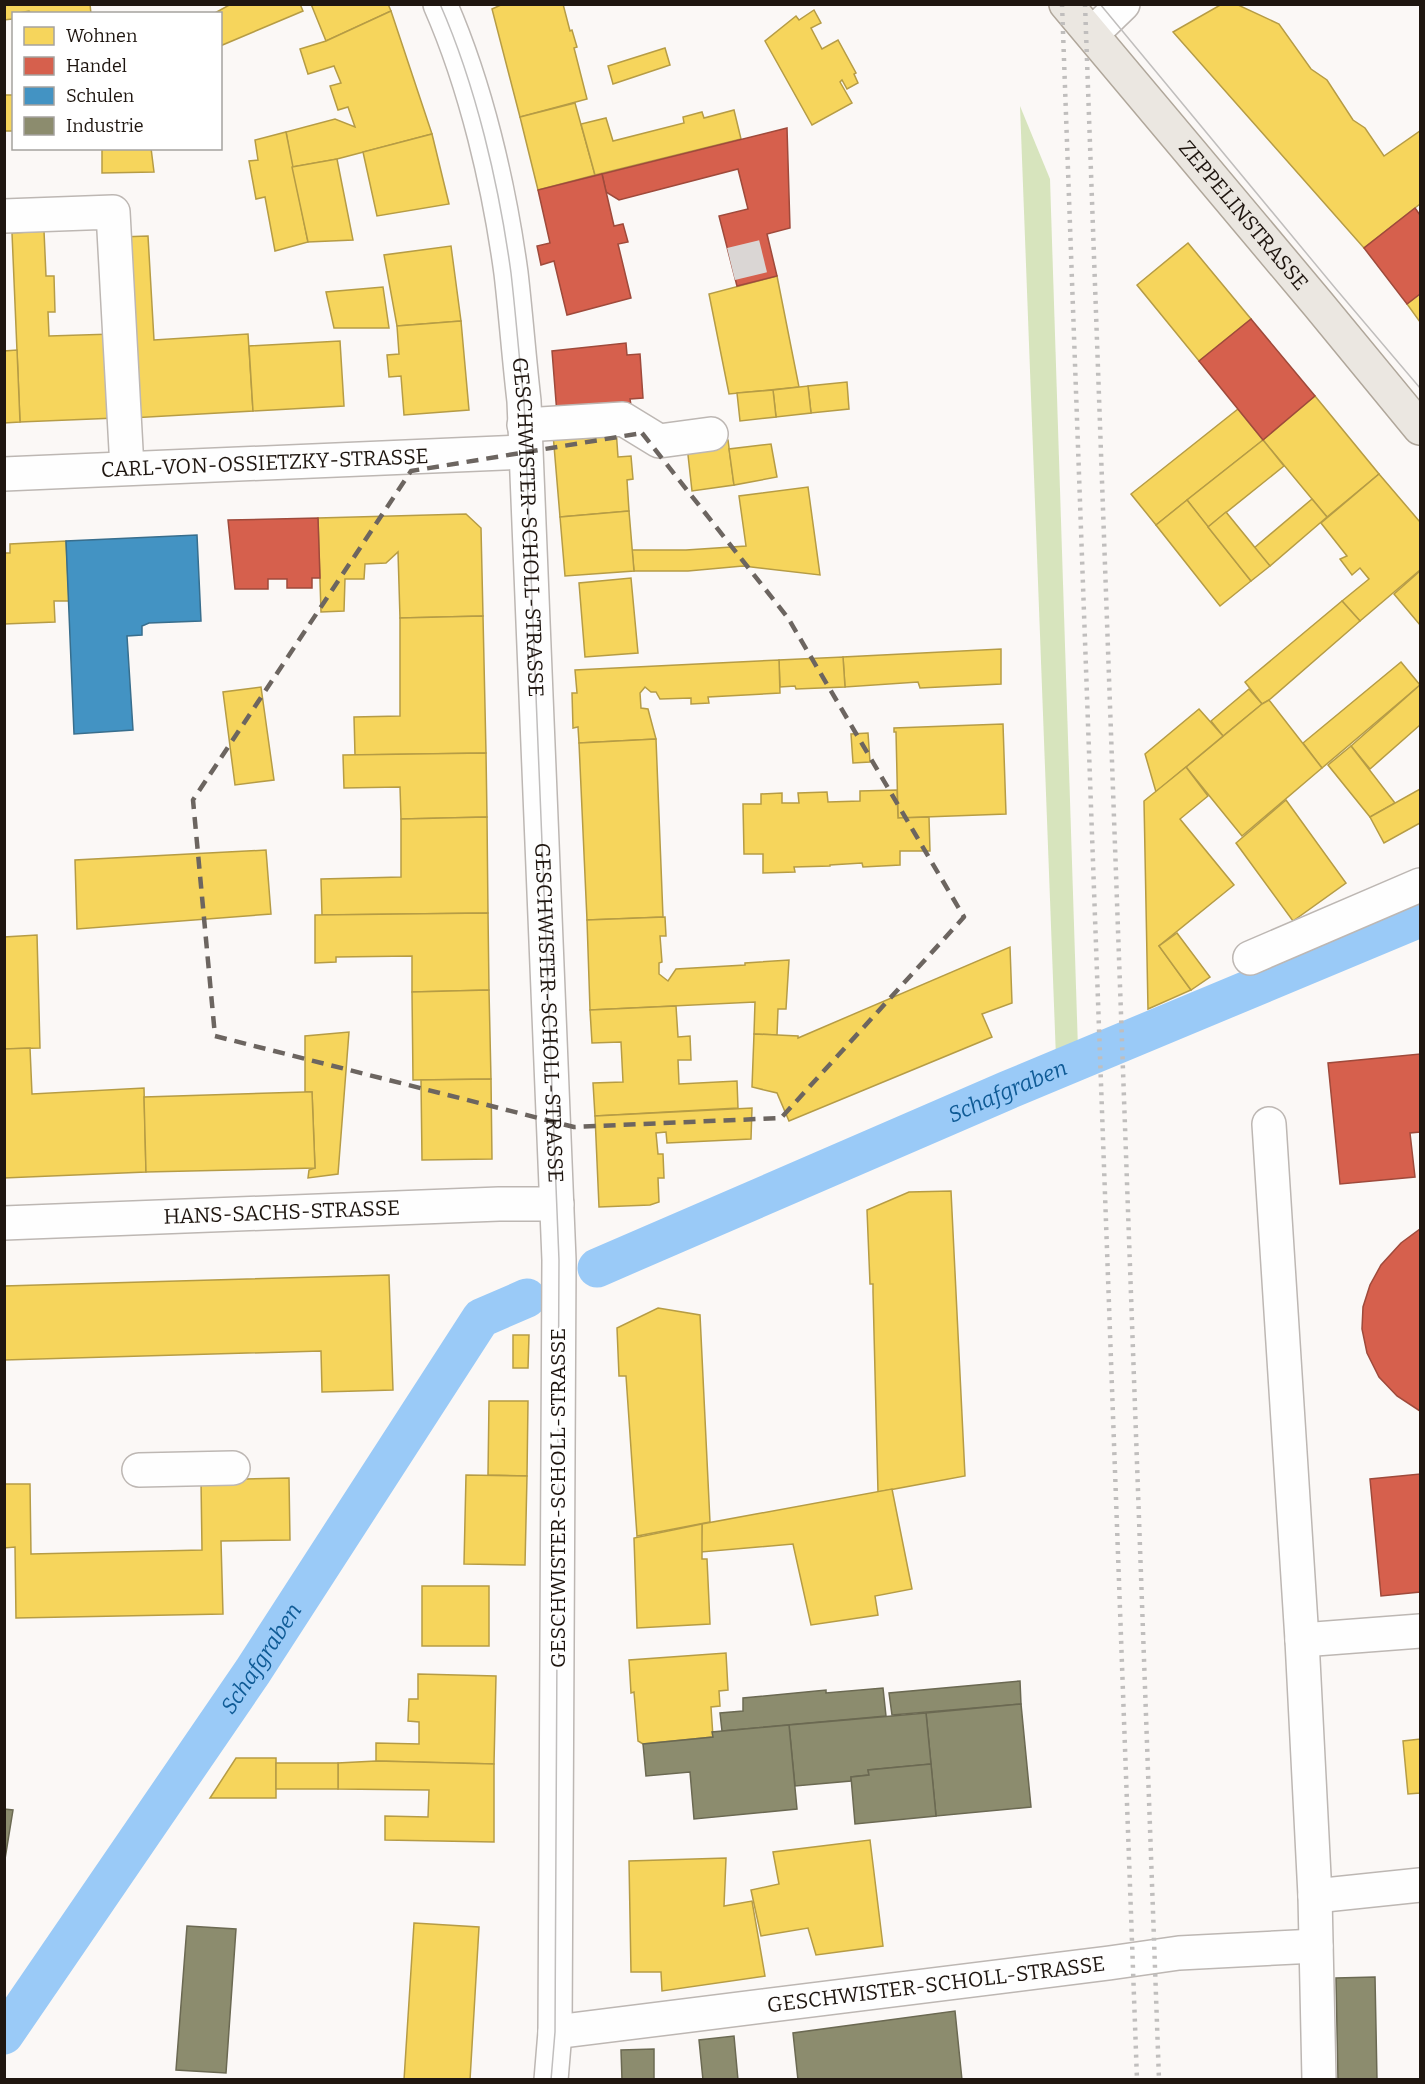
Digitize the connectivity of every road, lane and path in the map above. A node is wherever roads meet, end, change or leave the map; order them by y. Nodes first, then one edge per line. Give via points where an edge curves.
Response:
1 (440, 4) edge
2 (1066, 4) edge
3 (1123, 4) edge
4 (1092, 34) junction
5 (4, 216) edge
6 (1420, 428) edge
7 (711, 434) dead end
8 (524, 438) junction
9 (127, 468) junction
10 (4, 474) edge
11 (1420, 885) edge
12 (1250, 958) dead end
13 (1269, 1124) dead end
14 (557, 1204) junction
15 (4, 1223) edge
16 (233, 1468) dead end
17 (138, 1470) dead end
18 (1420, 1631) edge
19 (1302, 1640) junction
20 (1420, 1885) edge
21 (1315, 1896) junction
22 (1316, 1946) junction
23 (555, 2032) junction
24 (551, 2079) edge
25 (1319, 2079) edge

1 - 8 street, GESCHWISTER-SCHOLL-STRASSE via 475,101 498,204 511,273
2 - 4 main road, ZEPPELINSTRASSE
3 - 4 street
4 - 6 main road, ZEPPELINSTRASSE
5 - 9 street via 112,212
7 - 8 street, CARL-VON-OSSIETZKY-STRASSE via 659,441 623,419
8 - 9 street, CARL-VON-OSSIETZKY-STRASSE
8 - 14 street, GESCHWISTER-SCHOLL-STRASSE
9 - 10 street, CARL-VON-OSSIETZKY-STRASSE
11 - 12 street
13 - 19 street
14 - 15 street, HANS-SACHS-STRASSE
14 - 23 street, GESCHWISTER-SCHOLL-STRASSE
16 - 17 street
18 - 19 street
19 - 21 street
20 - 21 street
21 - 22 street
22 - 23 street, GESCHWISTER-SCHOLL-STRASSE via 1179,1953
22 - 25 street
23 - 24 street, GESCHWISTER-SCHOLL-STRASSE

